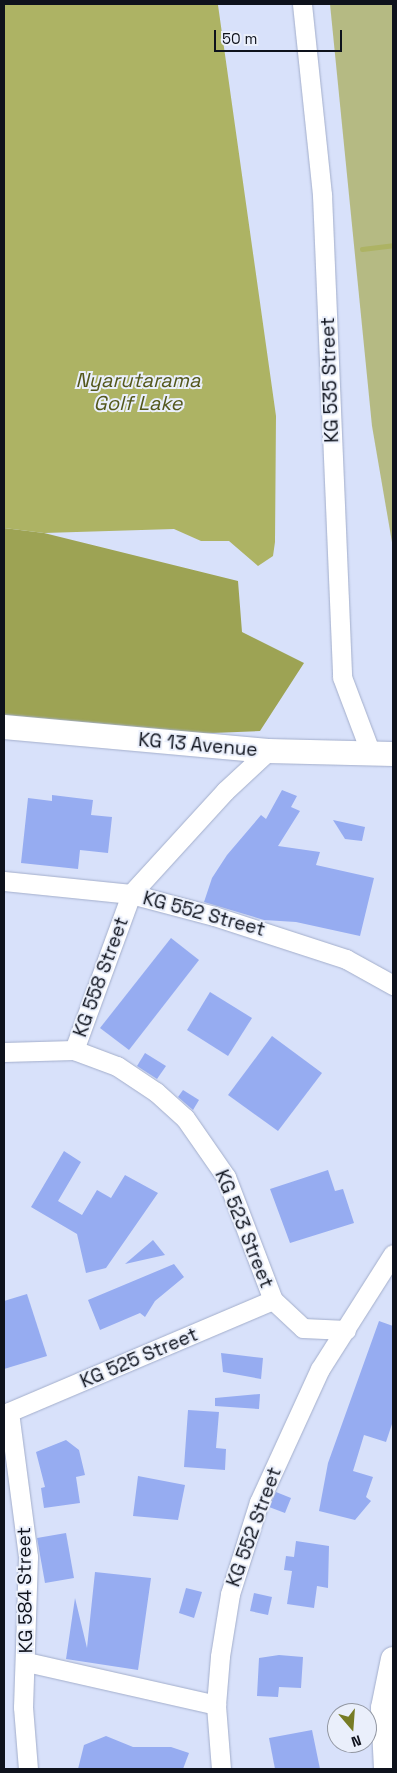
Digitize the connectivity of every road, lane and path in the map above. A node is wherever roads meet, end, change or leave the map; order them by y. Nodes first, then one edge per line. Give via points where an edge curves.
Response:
1 (302, 4) edge
2 (4, 727) edge
3 (268, 750) junction
4 (370, 751) junction
5 (393, 754) edge
6 (4, 881) edge
7 (131, 894) junction
8 (393, 985) edge
9 (74, 1050) junction
10 (4, 1052) edge
11 (393, 1254) edge
12 (273, 1300) junction
13 (346, 1330) junction
14 (7, 1413) edge
15 (393, 1659) edge
16 (27, 1662) junction
17 (216, 1705) junction
18 (28, 1769) edge
19 (221, 1769) edge
20 (386, 1769) edge

1 - 4 street, KG 535 Street via 322,195 342,677
2 - 3 street, KG 13 Avenue
3 - 4 street, KG 13 Avenue
3 - 7 street, KG 558 Street via 225,790
4 - 5 street, KG 13 Avenue
6 - 7 street, KG 552 Street
7 - 8 street, KG 552 Street via 277,934 346,959
7 - 9 street, KG 558 Street
9 - 10 street, KG 523 Street
9 - 12 street, KG 523 Street via 117,1066 185,1118 226,1177
11 - 13 street, KG 552 Street
12 - 13 street, KG 523 Street via 303,1328
12 - 14 street, KG 525 Street
13 - 17 street, KG 552 Street via 320,1369 258,1502 230,1594
14 - 16 street, KG 584 Street via 28,1557
15 - 20 street via 383,1708
16 - 17 street
16 - 18 street, KG 584 Street via 23,1707
17 - 19 street, KG 552 Street

